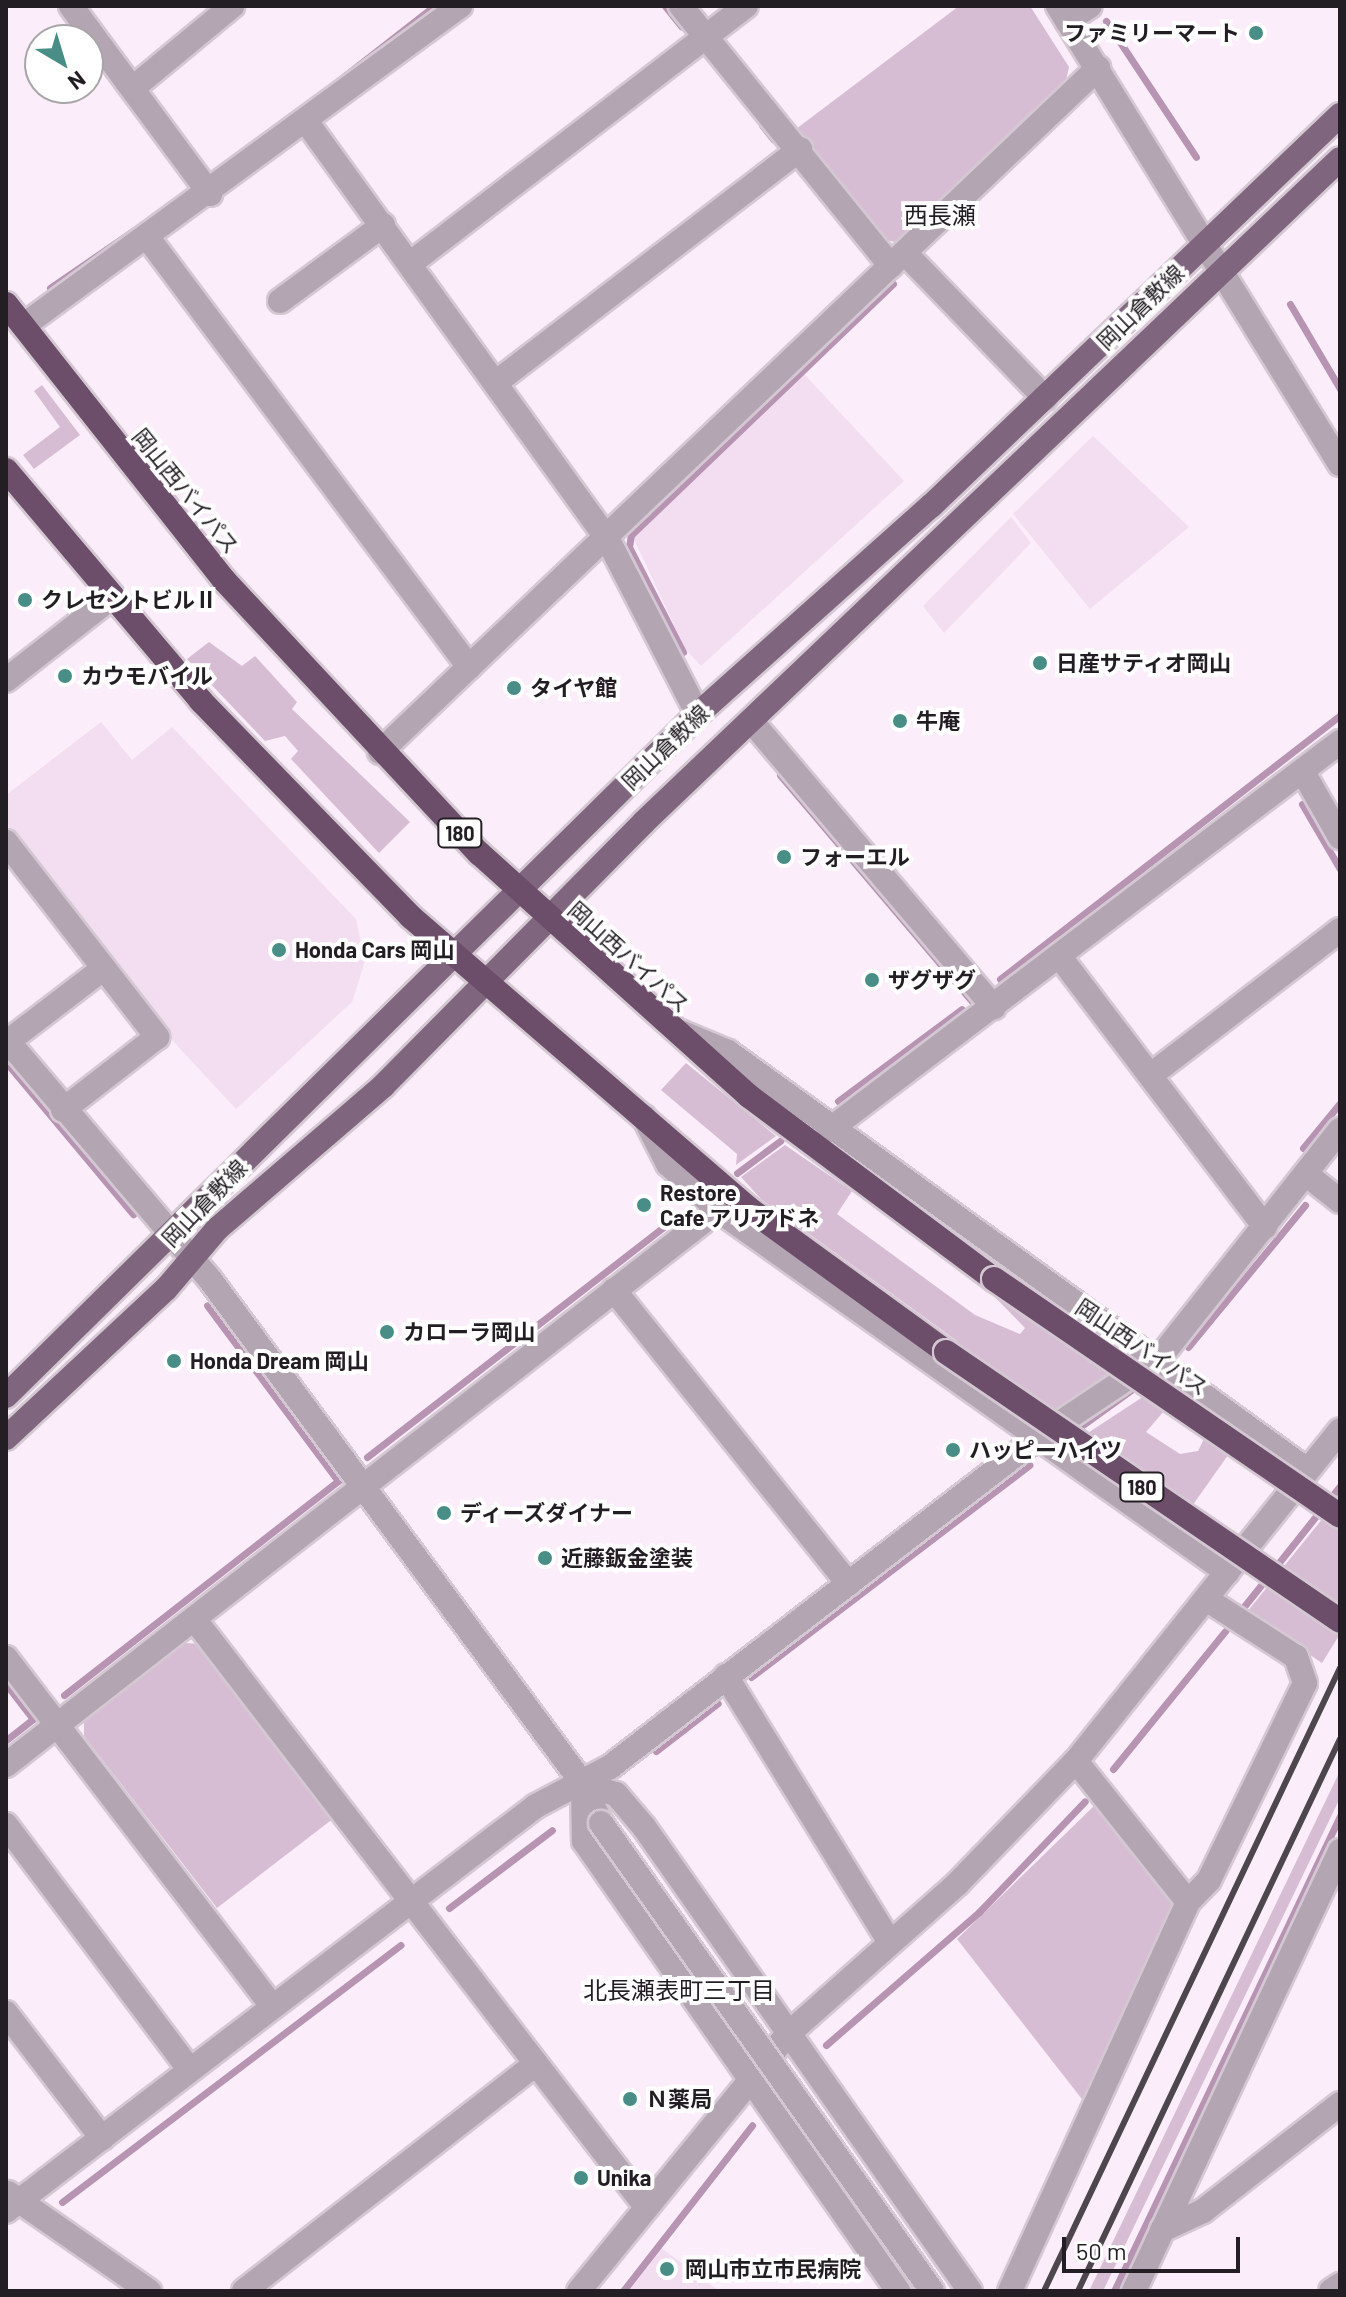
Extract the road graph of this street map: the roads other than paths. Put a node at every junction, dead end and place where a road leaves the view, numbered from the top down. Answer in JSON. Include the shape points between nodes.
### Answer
{"nodes":[{"id":1,"x":71,"y":6,"type":"edge"},
{"id":2,"x":232,"y":6,"type":"edge"},
{"id":3,"x":460,"y":6,"type":"edge"},
{"id":4,"x":681,"y":6,"type":"edge"},
{"id":5,"x":746,"y":6,"type":"edge"},
{"id":6,"x":1090,"y":6,"type":"edge"},
{"id":7,"x":1062,"y":14,"type":"edge"},
{"id":8,"x":706,"y":37,"type":"junction"},
{"id":9,"x":1098,"y":68,"type":"junction"},
{"id":10,"x":133,"y":88,"type":"junction"},
{"id":11,"x":1340,"y":115,"type":"edge"},
{"id":12,"x":308,"y":124,"type":"junction"},
{"id":13,"x":800,"y":149,"type":"junction"},
{"id":14,"x":1340,"y":159,"type":"edge"},
{"id":15,"x":205,"y":187,"type":"junction"},
{"id":16,"x":383,"y":225,"type":"junction"},
{"id":17,"x":148,"y":238,"type":"junction"},
{"id":18,"x":1208,"y":240,"type":"junction"},
{"id":19,"x":898,"y":260,"type":"junction"},
{"id":20,"x":411,"y":263,"type":"junction"},
{"id":21,"x":1226,"y":270,"type":"junction"},
{"id":22,"x":280,"y":301,"type":"dead end"},
{"id":23,"x":6,"y":304,"type":"edge"},
{"id":24,"x":23,"y":326,"type":"junction"},
{"id":25,"x":498,"y":381,"type":"junction"},
{"id":26,"x":1045,"y":398,"type":"junction"},
{"id":27,"x":1340,"y":464,"type":"edge"},
{"id":28,"x":6,"y":470,"type":"edge"},
{"id":29,"x":608,"y":540,"type":"junction"},
{"id":30,"x":111,"y":598,"type":"junction"},
{"id":31,"x":469,"y":667,"type":"junction"},
{"id":32,"x":6,"y":680,"type":"edge"},
{"id":33,"x":698,"y":714,"type":"junction"},
{"id":34,"x":752,"y":722,"type":"junction"},
{"id":35,"x":1340,"y":742,"type":"edge"},
{"id":36,"x":380,"y":752,"type":"junction"},
{"id":37,"x":1303,"y":772,"type":"junction"},
{"id":38,"x":1340,"y":837,"type":"edge"},
{"id":39,"x":6,"y":842,"type":"edge"},
{"id":40,"x":518,"y":890,"type":"junction"},
{"id":41,"x":548,"y":919,"type":"junction"},
{"id":42,"x":1340,"y":930,"type":"edge"},
{"id":43,"x":456,"y":953,"type":"junction"},
{"id":44,"x":1060,"y":957,"type":"junction"},
{"id":45,"x":104,"y":968,"type":"junction"},
{"id":46,"x":489,"y":980,"type":"junction"},
{"id":47,"x":994,"y":1007,"type":"junction"},
{"id":48,"x":666,"y":1027,"type":"junction"},
{"id":49,"x":7,"y":1041,"type":"edge"},
{"id":50,"x":1151,"y":1075,"type":"junction"},
{"id":51,"x":639,"y":1107,"type":"junction"},
{"id":52,"x":63,"y":1110,"type":"junction"},
{"id":53,"x":829,"y":1130,"type":"junction"},
{"id":54,"x":1340,"y":1130,"type":"edge"},
{"id":55,"x":1306,"y":1174,"type":"junction"},
{"id":56,"x":1340,"y":1201,"type":"edge"},
{"id":57,"x":718,"y":1210,"type":"junction"},
{"id":58,"x":1265,"y":1227,"type":"junction"},
{"id":59,"x":172,"y":1235,"type":"junction"},
{"id":60,"x":192,"y":1259,"type":"junction"},
{"id":61,"x":614,"y":1290,"type":"junction"},
{"id":62,"x":1152,"y":1362,"type":"junction"},
{"id":63,"x":6,"y":1396,"type":"edge"},
{"id":64,"x":1340,"y":1430,"type":"edge"},
{"id":65,"x":6,"y":1438,"type":"edge"},
{"id":66,"x":1036,"y":1439,"type":"junction"},
{"id":67,"x":1307,"y":1470,"type":"junction"},
{"id":68,"x":364,"y":1488,"type":"junction"},
{"id":69,"x":1340,"y":1516,"type":"edge"},
{"id":70,"x":1227,"y":1572,"type":"junction"},
{"id":71,"x":849,"y":1584,"type":"junction"},
{"id":72,"x":1206,"y":1599,"type":"junction"},
{"id":73,"x":195,"y":1620,"type":"junction"},
{"id":74,"x":1340,"y":1621,"type":"edge"},
{"id":75,"x":6,"y":1658,"type":"edge"},
{"id":76,"x":726,"y":1676,"type":"junction"},
{"id":77,"x":58,"y":1724,"type":"junction"},
{"id":78,"x":1076,"y":1761,"type":"junction"},
{"id":79,"x":6,"y":1765,"type":"edge"},
{"id":80,"x":583,"y":1784,"type":"junction"},
{"id":81,"x":6,"y":1825,"type":"edge"},
{"id":82,"x":1340,"y":1851,"type":"edge"},
{"id":83,"x":1188,"y":1902,"type":"junction"},
{"id":84,"x":410,"y":1904,"type":"junction"},
{"id":85,"x":890,"y":1943,"type":"junction"},
{"id":86,"x":273,"y":2007,"type":"junction"},
{"id":87,"x":6,"y":2013,"type":"edge"},
{"id":88,"x":787,"y":2035,"type":"junction"},
{"id":89,"x":532,"y":2067,"type":"junction"},
{"id":90,"x":190,"y":2070,"type":"junction"},
{"id":91,"x":746,"y":2079,"type":"junction"},
{"id":92,"x":1340,"y":2104,"type":"edge"},
{"id":93,"x":102,"y":2138,"type":"junction"},
{"id":94,"x":11,"y":2201,"type":"edge"},
{"id":95,"x":644,"y":2204,"type":"junction"},
{"id":96,"x":1162,"y":2230,"type":"junction"},
{"id":97,"x":1340,"y":2285,"type":"edge"},
{"id":98,"x":149,"y":2291,"type":"edge"},
{"id":99,"x":244,"y":2291,"type":"edge"},
{"id":100,"x":579,"y":2291,"type":"edge"},
{"id":101,"x":898,"y":2291,"type":"edge"},
{"id":102,"x":932,"y":2291,"type":"edge"},
{"id":103,"x":970,"y":2291,"type":"edge"},
{"id":104,"x":1010,"y":2291,"type":"edge"},
{"id":105,"x":1134,"y":2291,"type":"edge"},
{"id":106,"x":1331,"y":2291,"type":"edge"}],
"edges":[{"from":1,"to":10,"type":"street"},
{"from":2,"to":10,"type":"street"},
{"from":3,"to":12,"type":"street"},
{"from":4,"to":8,"type":"street"},
{"from":5,"to":8,"type":"street"},
{"from":6,"to":7,"type":"street"},
{"from":7,"to":9,"type":"street"},
{"from":8,"to":13,"type":"street"},
{"from":8,"to":20,"type":"street"},
{"from":9,"to":18,"type":"street"},
{"from":9,"to":19,"type":"street"},
{"from":10,"to":15,"type":"street"},
{"from":11,"to":18,"type":"main road","name":"岡山倉敷線"},
{"from":12,"to":15,"type":"street"},
{"from":12,"to":16,"type":"street"},
{"from":13,"to":19,"type":"street"},
{"from":13,"to":25,"type":"street"},
{"from":14,"to":21,"type":"main road","name":"岡山倉敷線"},
{"from":15,"to":17,"type":"street"},
{"from":16,"to":20,"type":"street"},
{"from":16,"to":22,"type":"street"},
{"from":17,"to":24,"type":"street"},
{"from":17,"to":31,"type":"street"},
{"from":18,"to":21,"type":"street"},
{"from":18,"to":26,"type":"main road","name":"岡山倉敷線"},
{"from":19,"to":26,"type":"street"},
{"from":19,"to":29,"type":"street"},
{"from":20,"to":25,"type":"street"},
{"from":21,"to":27,"type":"street"},
{"from":21,"to":34,"type":"main road","name":"岡山倉敷線"},
{"from":23,"to":24,"type":"highway","name":"岡山西バイパス","number":"180"},
{"from":24,"to":36,"type":"highway","name":"岡山西バイパス","number":"180","via":[[215,570]]},
{"from":25,"to":29,"type":"street"},
{"from":26,"to":33,"type":"main road","name":"岡山倉敷線"},
{"from":28,"to":30,"type":"highway","number":"180"},
{"from":29,"to":31,"type":"street"},
{"from":29,"to":33,"type":"street"},
{"from":30,"to":32,"type":"street"},
{"from":30,"to":43,"type":"highway","number":"180","via":[[301,808]]},
{"from":31,"to":36,"type":"street"},
{"from":33,"to":40,"type":"main road","name":"岡山倉敷線"},
{"from":34,"to":41,"type":"main road","name":"岡山倉敷線"},
{"from":34,"to":47,"type":"street"},
{"from":35,"to":37,"type":"street"},
{"from":36,"to":40,"type":"highway","name":"岡山西バイパス","number":"180"},
{"from":37,"to":38,"type":"street"},
{"from":37,"to":44,"type":"street"},
{"from":39,"to":45,"type":"street"},
{"from":40,"to":41,"type":"highway","name":"岡山西バイパス","number":"180"},
{"from":40,"to":43,"type":"main road","name":"岡山倉敷線"},
{"from":41,"to":46,"type":"main road","name":"岡山倉敷線"},
{"from":41,"to":48,"type":"highway","name":"岡山西バイパス","number":"180"},
{"from":42,"to":50,"type":"street"},
{"from":43,"to":46,"type":"highway","number":"180"},
{"from":43,"to":59,"type":"main road","name":"岡山倉敷線"},
{"from":44,"to":47,"type":"street"},
{"from":44,"to":50,"type":"street"},
{"from":45,"to":49,"type":"street"},
{"from":45,"to":52,"type":"street","via":[[157,1037]]},
{"from":46,"to":51,"type":"highway","number":"180"},
{"from":46,"to":60,"type":"main road","name":"岡山倉敷線"},
{"from":47,"to":53,"type":"street"},
{"from":48,"to":53,"type":"street","via":[[728,1052]]},
{"from":48,"to":69,"type":"highway","name":"岡山西バイパス","number":"180","bridge":true,"via":[[836,1164],[994,1279]]},
{"from":49,"to":52,"type":"street"},
{"from":50,"to":58,"type":"street"},
{"from":51,"to":57,"type":"street","via":[[668,1164]]},
{"from":51,"to":74,"type":"highway","number":"180","bridge":true,"via":[[748,1208],[946,1352]]},
{"from":52,"to":59,"type":"street"},
{"from":53,"to":62,"type":"street"},
{"from":54,"to":55,"type":"street"},
{"from":55,"to":56,"type":"street"},
{"from":55,"to":58,"type":"street"},
{"from":57,"to":61,"type":"street"},
{"from":57,"to":66,"type":"street"},
{"from":58,"to":62,"type":"street"},
{"from":59,"to":60,"type":"street"},
{"from":59,"to":63,"type":"main road","name":"岡山倉敷線"},
{"from":60,"to":65,"type":"main road","name":"岡山倉敷線"},
{"from":60,"to":68,"type":"street"},
{"from":61,"to":68,"type":"street"},
{"from":61,"to":71,"type":"street"},
{"from":62,"to":66,"type":"street"},
{"from":62,"to":67,"type":"street"},
{"from":64,"to":67,"type":"street"},
{"from":66,"to":70,"type":"street"},
{"from":66,"to":71,"type":"street"},
{"from":67,"to":70,"type":"street"},
{"from":68,"to":73,"type":"street"},
{"from":68,"to":80,"type":"street"},
{"from":70,"to":72,"type":"street"},
{"from":71,"to":76,"type":"street"},
{"from":72,"to":78,"type":"street"},
{"from":72,"to":83,"type":"street","via":[[1296,1657],[1305,1683],[1209,1880]]},
{"from":73,"to":77,"type":"street"},
{"from":73,"to":84,"type":"street"},
{"from":75,"to":77,"type":"street"},
{"from":76,"to":80,"type":"street"},
{"from":76,"to":85,"type":"street"},
{"from":77,"to":79,"type":"street"},
{"from":77,"to":86,"type":"street"},
{"from":78,"to":83,"type":"street"},
{"from":78,"to":85,"type":"street"},
{"from":80,"to":84,"type":"street","via":[[536,1806]]},
{"from":80,"to":88,"type":"street","via":[[616,1794],[644,1827]]},
{"from":80,"to":91,"type":"street","via":[[584,1841]]},
{"from":80,"to":102,"type":"street","bridge":true,"via":[[601,1823]]},
{"from":81,"to":90,"type":"street"},
{"from":82,"to":96,"type":"street"},
{"from":83,"to":104,"type":"street"},
{"from":84,"to":86,"type":"street"},
{"from":84,"to":89,"type":"street"},
{"from":85,"to":88,"type":"street"},
{"from":86,"to":90,"type":"street"},
{"from":87,"to":93,"type":"street"},
{"from":88,"to":91,"type":"street"},
{"from":88,"to":103,"type":"street"},
{"from":89,"to":95,"type":"street"},
{"from":89,"to":99,"type":"street"},
{"from":90,"to":93,"type":"street"},
{"from":91,"to":95,"type":"street"},
{"from":91,"to":101,"type":"street"},
{"from":92,"to":96,"type":"street","via":[[1203,2211]]},
{"from":93,"to":94,"type":"street"},
{"from":94,"to":98,"type":"street"},
{"from":95,"to":100,"type":"street"},
{"from":96,"to":105,"type":"street"},
{"from":97,"to":106,"type":"street"}]}
